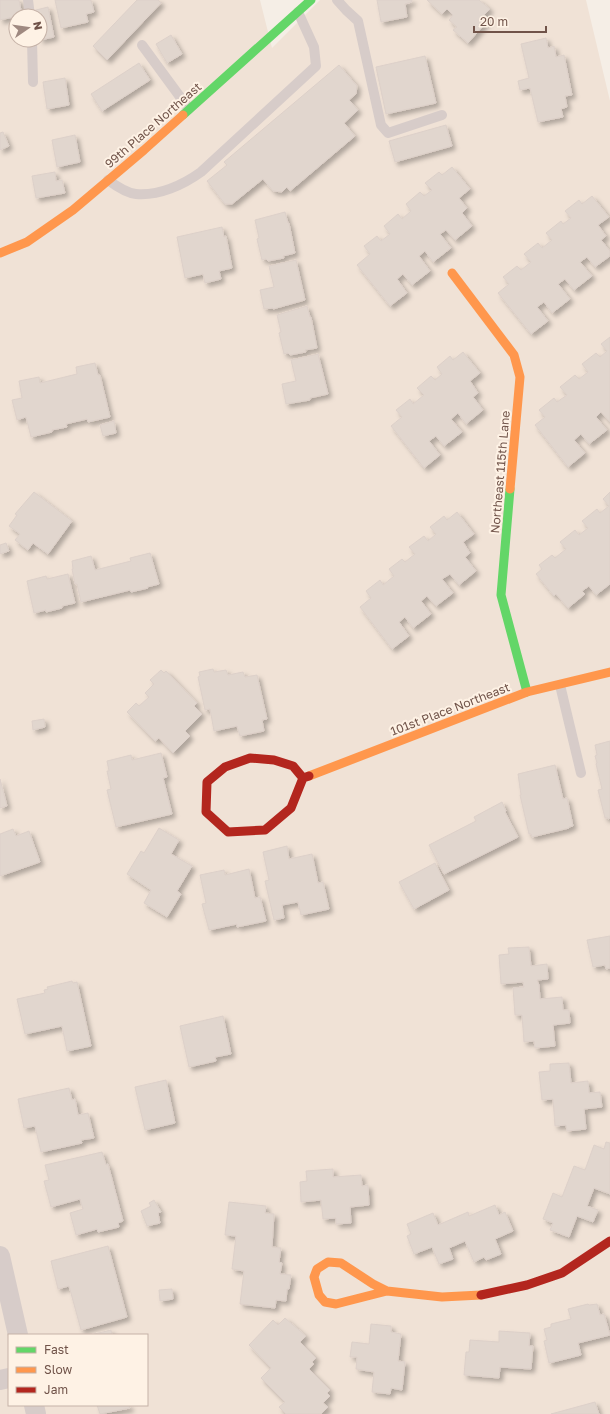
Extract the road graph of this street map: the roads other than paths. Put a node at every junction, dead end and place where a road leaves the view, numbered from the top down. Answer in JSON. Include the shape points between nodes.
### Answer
{"nodes":[{"id":1,"x":311,"y":0,"type":"edge"},
{"id":2,"x":338,"y":0,"type":"edge"},
{"id":3,"x":298,"y":12,"type":"junction"},
{"id":4,"x":142,"y":45,"type":"dead end"},
{"id":5,"x":32,"y":48,"type":"edge"},
{"id":6,"x":33,"y":82,"type":"dead end"},
{"id":7,"x":189,"y":109,"type":"junction"},
{"id":8,"x":442,"y":115,"type":"dead end"},
{"id":9,"x":108,"y":180,"type":"junction"},
{"id":10,"x":0,"y":253,"type":"edge"},
{"id":11,"x":452,"y":273,"type":"dead end"},
{"id":12,"x":610,"y":672,"type":"edge"},
{"id":13,"x":560,"y":685,"type":"junction"},
{"id":14,"x":526,"y":692,"type":"junction"},
{"id":15,"x":581,"y":773,"type":"dead end"},
{"id":16,"x":303,"y":778,"type":"junction"},
{"id":17,"x":610,"y":1241,"type":"edge"},
{"id":18,"x":0,"y":1256,"type":"edge"},
{"id":19,"x":387,"y":1291,"type":"junction"},
{"id":20,"x":18,"y":1334,"type":"edge"}],
"edges":[{"from":1,"to":3,"type":"street","name":"99th Place Northeast"},
{"from":2,"to":8,"type":"lane","via":[[358,21],[381,125],[388,133]]},
{"from":3,"to":7,"type":"street","name":"99th Place Northeast"},
{"from":3,"to":9,"type":"lane","via":[[314,47],[316,66],[201,172],[189,181],[151,193],[135,194]]},
{"from":4,"to":7,"type":"lane"},
{"from":5,"to":6,"type":"lane"},
{"from":7,"to":9,"type":"street","name":"99th Place Northeast"},
{"from":9,"to":10,"type":"street","name":"99th Place Northeast","via":[[73,210],[27,242]]},
{"from":11,"to":14,"type":"street","name":"Northeast 115th Lane","via":[[514,355],[520,376],[501,595]]},
{"from":12,"to":13,"type":"street","name":"101st Place Northeast"},
{"from":13,"to":14,"type":"street","name":"101st Place Northeast"},
{"from":13,"to":15,"type":"lane"},
{"from":14,"to":16,"type":"street","name":"101st Place Northeast"},
{"from":16,"to":16,"type":"street","via":[[292,766],[274,760],[250,758],[225,767],[207,782],[206,812],[228,832],[265,830],[291,808]]},
{"from":17,"to":19,"type":"street","via":[[562,1273],[527,1285],[480,1296],[442,1297]]},
{"from":18,"to":20,"type":"street"},
{"from":19,"to":19,"type":"street","via":[[336,1304],[325,1302],[319,1296],[314,1277],[317,1269],[328,1262],[341,1263]]}]}
